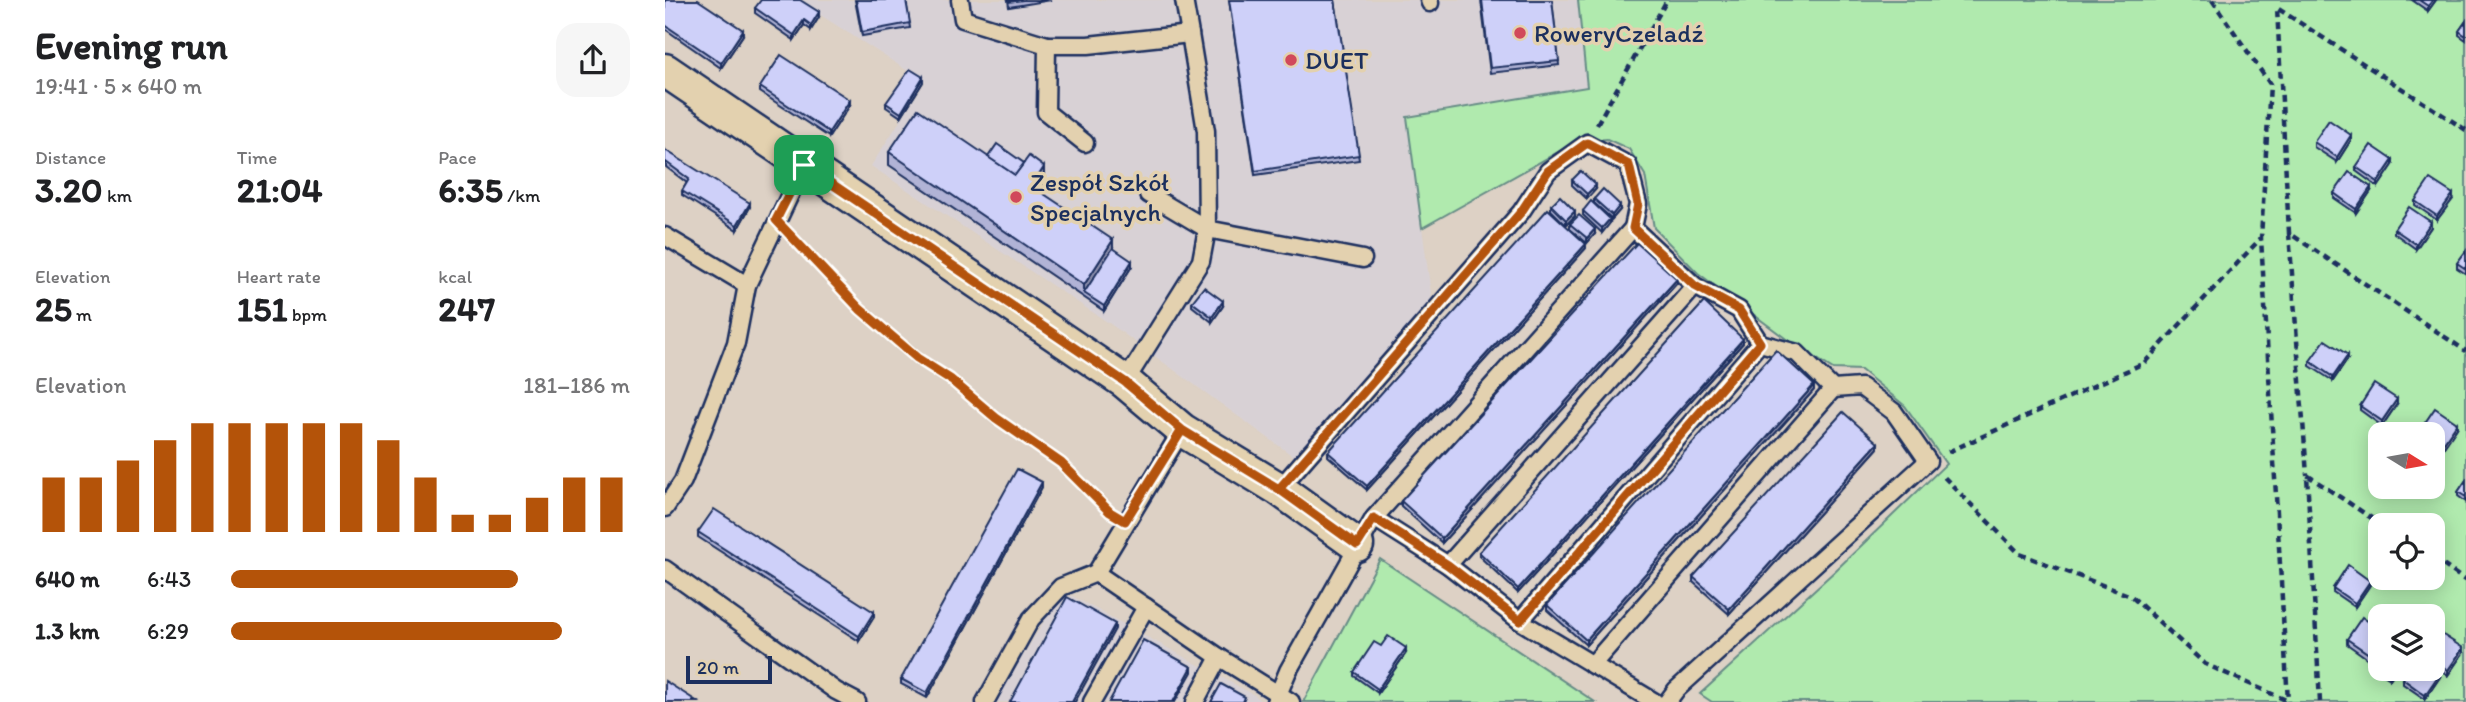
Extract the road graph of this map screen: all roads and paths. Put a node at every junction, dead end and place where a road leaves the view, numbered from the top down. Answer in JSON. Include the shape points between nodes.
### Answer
{"nodes":[{"id":1,"x":960,"y":0,"type":"edge"},
{"id":2,"x":1184,"y":0,"type":"edge"},
{"id":3,"x":1667,"y":0,"type":"edge"},
{"id":4,"x":2212,"y":0,"type":"edge"},
{"id":5,"x":1190,"y":34,"type":"junction"},
{"id":6,"x":1047,"y":45,"type":"junction"},
{"id":7,"x":665,"y":70,"type":"edge"},
{"id":8,"x":2466,"y":130,"type":"edge"},
{"id":9,"x":1085,"y":143,"type":"dead end"},
{"id":10,"x":1587,"y":143,"type":"junction"},
{"id":11,"x":804,"y":165,"type":"junction"},
{"id":12,"x":1148,"y":194,"type":"dead end"},
{"id":13,"x":776,"y":220,"type":"junction"},
{"id":14,"x":1633,"y":228,"type":"junction"},
{"id":15,"x":1207,"y":229,"type":"junction"},
{"id":16,"x":2289,"y":233,"type":"junction"},
{"id":17,"x":665,"y":236,"type":"edge"},
{"id":18,"x":2261,"y":238,"type":"junction"},
{"id":19,"x":1363,"y":259,"type":"dead end"},
{"id":20,"x":747,"y":285,"type":"junction"},
{"id":21,"x":1695,"y":286,"type":"junction"},
{"id":22,"x":1760,"y":343,"type":"junction"},
{"id":23,"x":2466,"y":351,"type":"edge"},
{"id":24,"x":1125,"y":382,"type":"junction"},
{"id":25,"x":1833,"y":389,"type":"junction"},
{"id":26,"x":1182,"y":430,"type":"junction"},
{"id":27,"x":1928,"y":461,"type":"junction"},
{"id":28,"x":2307,"y":475,"type":"junction"},
{"id":29,"x":1279,"y":489,"type":"junction"},
{"id":30,"x":665,"y":508,"type":"edge"},
{"id":31,"x":2368,"y":516,"type":"edge"},
{"id":32,"x":1374,"y":518,"type":"junction"},
{"id":33,"x":1125,"y":521,"type":"junction"},
{"id":34,"x":1357,"y":545,"type":"junction"},
{"id":35,"x":1448,"y":565,"type":"junction"},
{"id":36,"x":2445,"y":566,"type":"edge"},
{"id":37,"x":665,"y":569,"type":"edge"},
{"id":38,"x":1095,"y":573,"type":"junction"},
{"id":39,"x":2466,"y":581,"type":"edge"},
{"id":40,"x":1146,"y":607,"type":"junction"},
{"id":41,"x":1520,"y":621,"type":"junction"},
{"id":42,"x":1219,"y":657,"type":"junction"},
{"id":43,"x":1592,"y":665,"type":"junction"},
{"id":44,"x":1282,"y":699,"type":"edge"},
{"id":45,"x":857,"y":702,"type":"edge"},
{"id":46,"x":985,"y":702,"type":"edge"},
{"id":47,"x":1092,"y":702,"type":"edge"},
{"id":48,"x":1195,"y":702,"type":"edge"},
{"id":49,"x":1655,"y":702,"type":"edge"},
{"id":50,"x":1667,"y":702,"type":"edge"},
{"id":51,"x":2288,"y":702,"type":"edge"},
{"id":52,"x":2320,"y":702,"type":"edge"}],
"edges":[{"from":1,"to":6,"type":"lane","via":[[963,19]]},
{"from":2,"to":5,"type":"lane"},
{"from":3,"to":10,"type":"path"},
{"from":4,"to":18,"type":"path","via":[[2270,84]]},
{"from":5,"to":6,"type":"lane"},
{"from":5,"to":15,"type":"lane","via":[[1206,131]]},
{"from":6,"to":9,"type":"lane","via":[[1047,112]]},
{"from":7,"to":11,"type":"street"},
{"from":8,"to":16,"type":"path","via":[[2277,8]]},
{"from":10,"to":14,"type":"lane","via":[[1629,165],[1638,204]]},
{"from":10,"to":29,"type":"lane","via":[[1548,171],[1521,212]]},
{"from":11,"to":13,"type":"lane"},
{"from":11,"to":24,"type":"street"},
{"from":12,"to":15,"type":"lane"},
{"from":13,"to":20,"type":"lane"},
{"from":13,"to":33,"type":"path","via":[[860,309],[917,358],[1061,463]]},
{"from":14,"to":21,"type":"lane"},
{"from":14,"to":32,"type":"lane"},
{"from":15,"to":19,"type":"lane"},
{"from":15,"to":24,"type":"lane","via":[[1201,261]]},
{"from":16,"to":23,"type":"path"},
{"from":16,"to":28,"type":"path"},
{"from":17,"to":20,"type":"lane"},
{"from":18,"to":27,"type":"path","via":[[2144,363]]},
{"from":18,"to":51,"type":"path"},
{"from":20,"to":30,"type":"lane","via":[[736,343],[683,481]]},
{"from":21,"to":22,"type":"lane","via":[[1739,310]]},
{"from":21,"to":35,"type":"lane"},
{"from":22,"to":25,"type":"lane","via":[[1797,354]]},
{"from":22,"to":41,"type":"lane"},
{"from":24,"to":26,"type":"street"},
{"from":25,"to":27,"type":"lane","via":[[1861,387],[1893,412]]},
{"from":25,"to":43,"type":"lane"},
{"from":26,"to":29,"type":"street"},
{"from":26,"to":33,"type":"lane"},
{"from":27,"to":50,"type":"lane"},
{"from":27,"to":51,"type":"path","via":[[2019,554],[2130,596],[2205,664]]},
{"from":28,"to":31,"type":"path"},
{"from":28,"to":52,"type":"path"},
{"from":29,"to":34,"type":"street"},
{"from":32,"to":34,"type":"lane"},
{"from":32,"to":35,"type":"lane"},
{"from":33,"to":38,"type":"lane"},
{"from":34,"to":44,"type":"lane"},
{"from":35,"to":41,"type":"lane"},
{"from":36,"to":39,"type":"path"},
{"from":37,"to":45,"type":"lane"},
{"from":38,"to":40,"type":"lane"},
{"from":38,"to":46,"type":"lane","via":[[1061,587],[1031,619]]},
{"from":40,"to":42,"type":"lane"},
{"from":40,"to":47,"type":"lane"},
{"from":41,"to":43,"type":"lane"},
{"from":42,"to":44,"type":"lane"},
{"from":42,"to":48,"type":"lane"},
{"from":43,"to":49,"type":"lane"}]}
